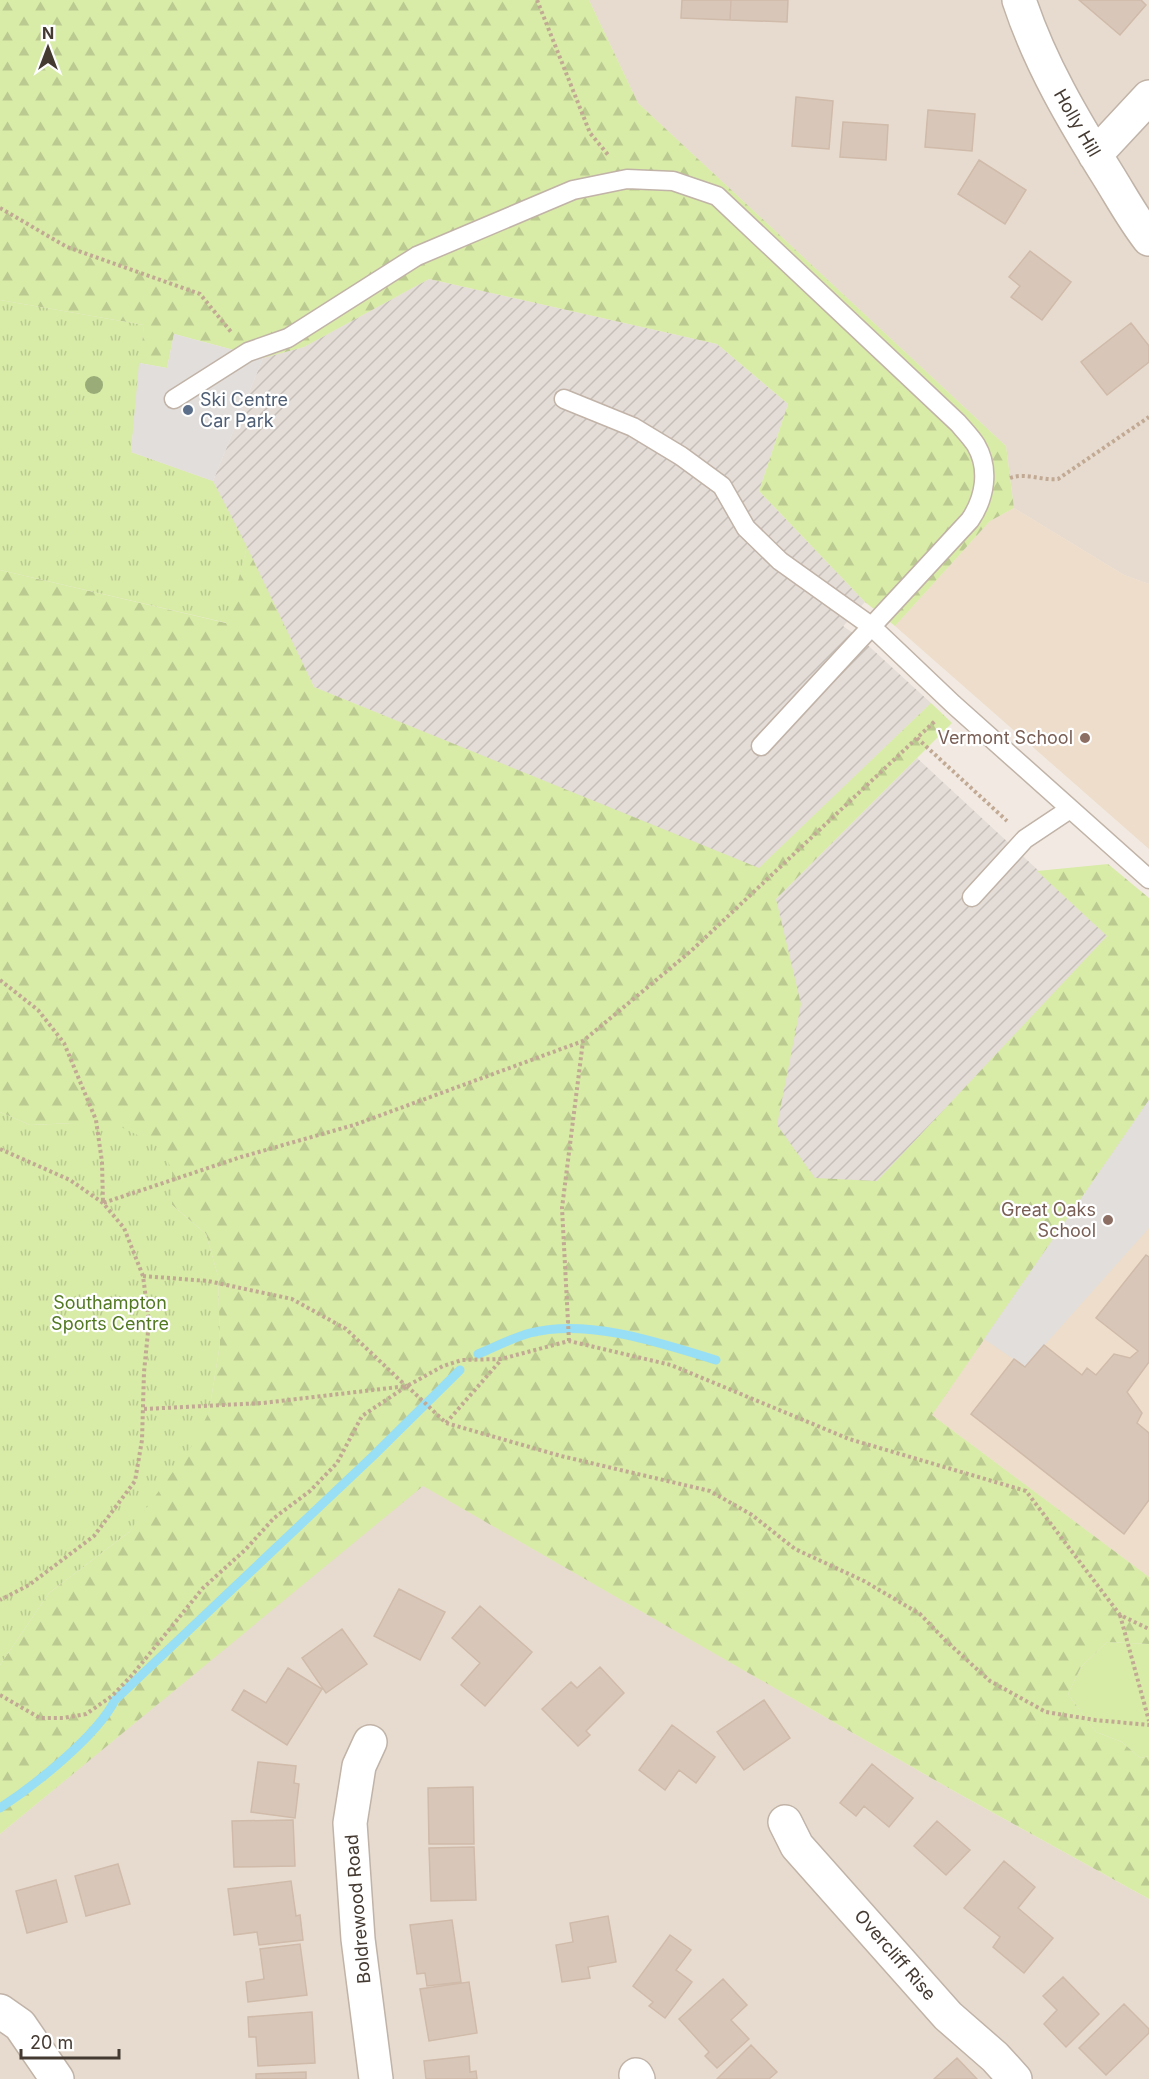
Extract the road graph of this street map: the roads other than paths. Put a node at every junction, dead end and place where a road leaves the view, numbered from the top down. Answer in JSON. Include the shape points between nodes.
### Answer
{"nodes":[{"id":1,"x":1019,"y":0,"type":"edge"},
{"id":2,"x":1149,"y":97,"type":"edge"},
{"id":3,"x":1095,"y":155,"type":"junction"},
{"id":4,"x":1149,"y":239,"type":"edge"},
{"id":5,"x":174,"y":399,"type":"dead end"},
{"id":6,"x":564,"y":399,"type":"dead end"},
{"id":7,"x":871,"y":626,"type":"junction"},
{"id":8,"x":761,"y":746,"type":"dead end"},
{"id":9,"x":1070,"y":809,"type":"junction"},
{"id":10,"x":1149,"y":879,"type":"edge"},
{"id":11,"x":972,"y":897,"type":"dead end"},
{"id":12,"x":370,"y":1742,"type":"dead end"},
{"id":13,"x":785,"y":1822,"type":"dead end"},
{"id":14,"x":1,"y":2011,"type":"edge"},
{"id":15,"x":57,"y":2079,"type":"edge"},
{"id":16,"x":376,"y":2079,"type":"edge"},
{"id":17,"x":1015,"y":2079,"type":"edge"}],
"edges":[{"from":1,"to":3,"type":"street","name":"Holly Hill","via":[[1050,77]]},
{"from":2,"to":3,"type":"street"},
{"from":3,"to":4,"type":"street","name":"Holly Hill"},
{"from":5,"to":7,"type":"lane","via":[[248,352],[288,338],[417,256],[573,190],[627,179],[673,181],[717,196],[958,423],[976,445],[984,466],[980,506]]},
{"from":6,"to":7,"type":"lane","via":[[633,427],[722,486],[746,528],[780,561]]},
{"from":7,"to":8,"type":"lane"},
{"from":7,"to":9,"type":"lane"},
{"from":9,"to":10,"type":"lane"},
{"from":9,"to":11,"type":"lane","via":[[1025,839]]},
{"from":12,"to":16,"type":"street","name":"Boldrewood Road","via":[[359,1766],[350,1823],[358,1939]]},
{"from":13,"to":17,"type":"street","name":"Overcliff Rise","via":[[797,1846],[940,2007]]},
{"from":14,"to":15,"type":"street","via":[[20,2025]]}]}
